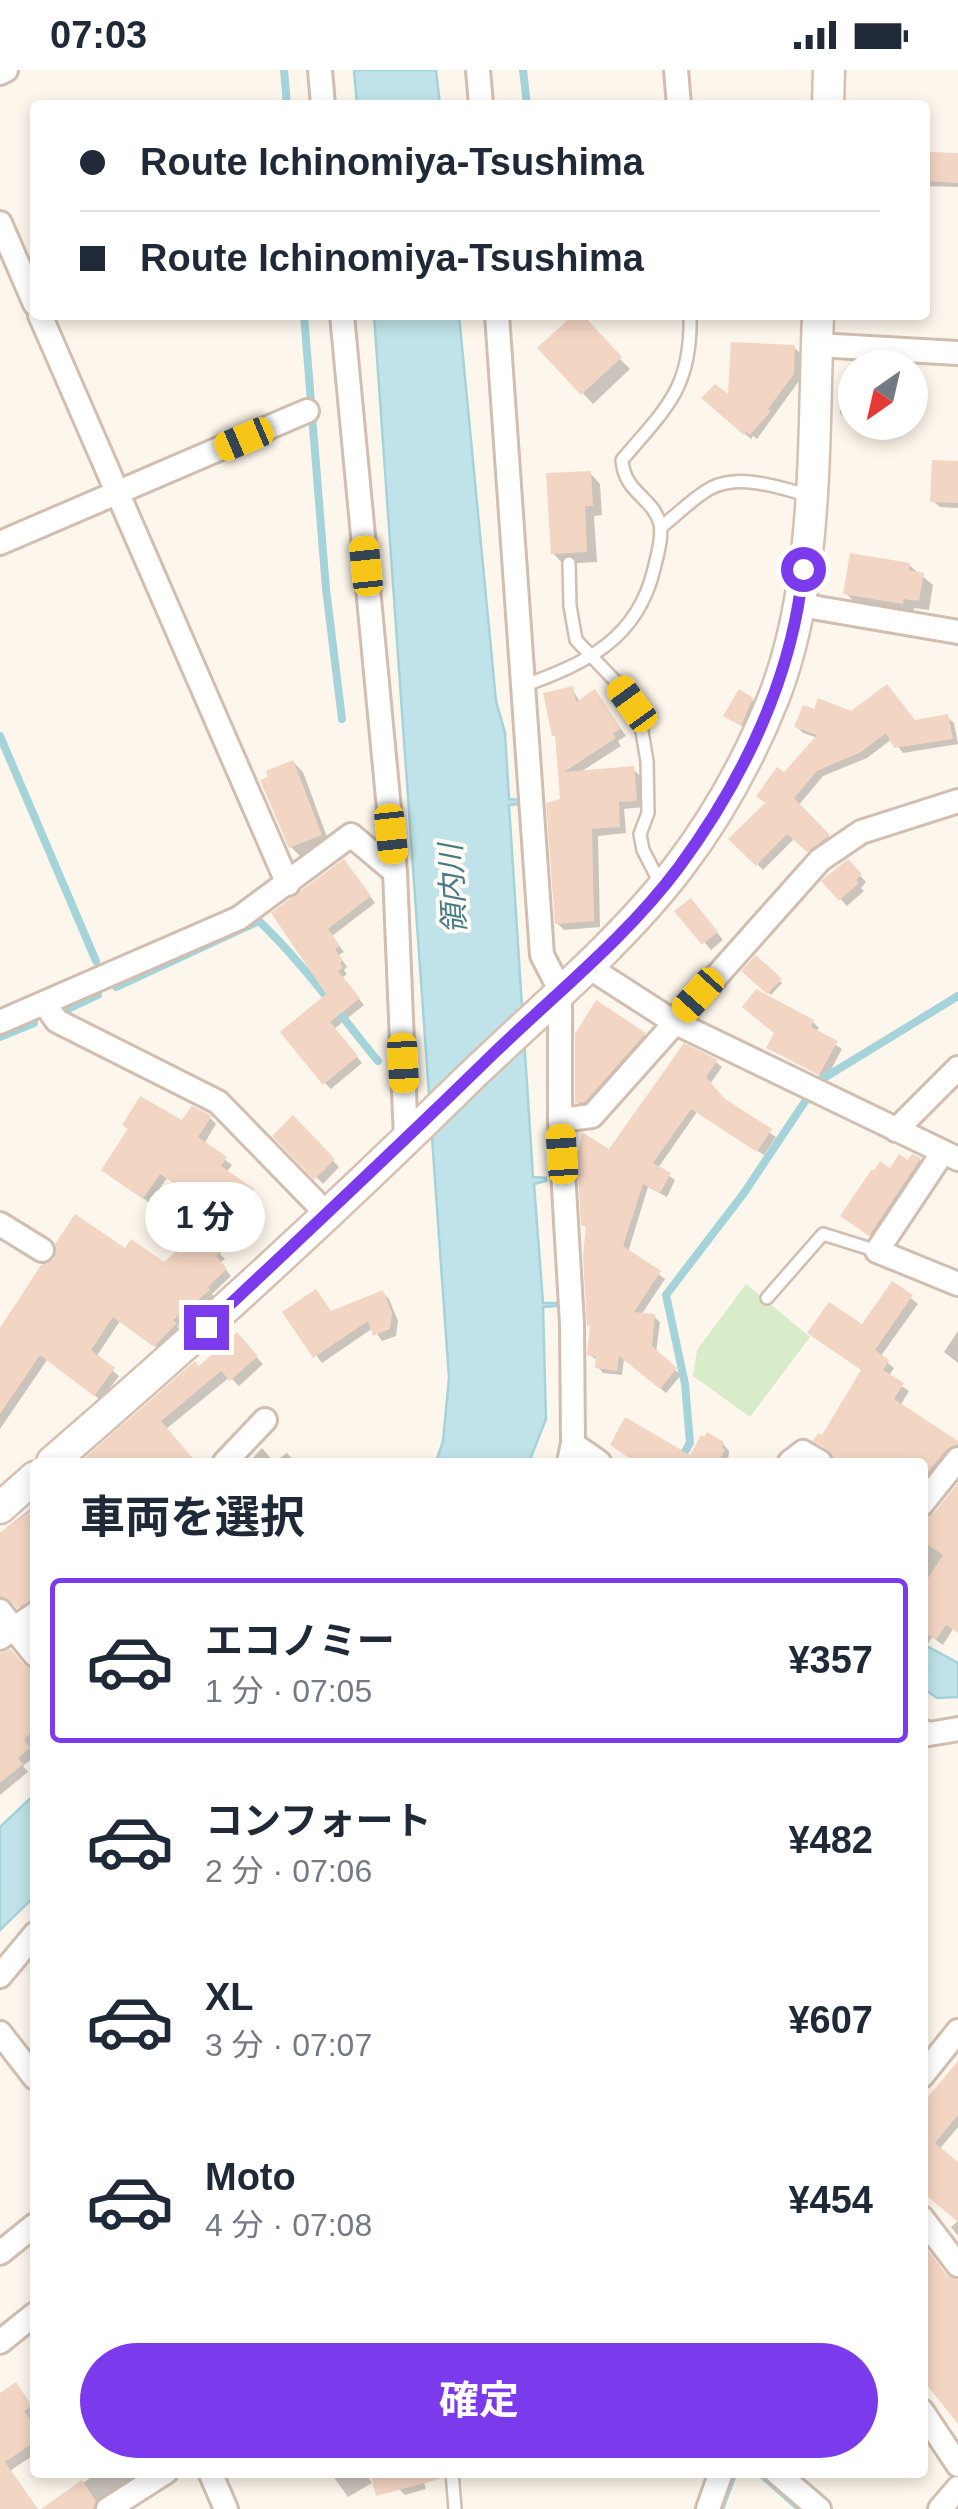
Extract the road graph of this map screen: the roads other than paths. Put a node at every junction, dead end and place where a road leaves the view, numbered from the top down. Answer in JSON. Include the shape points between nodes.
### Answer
{"nodes":[{"id":1,"x":320,"y":70,"type":"edge"},
{"id":2,"x":478,"y":70,"type":"edge"},
{"id":3,"x":676,"y":70,"type":"edge"},
{"id":4,"x":829,"y":70,"type":"edge"},
{"id":5,"x":323,"y":100,"type":"edge"},
{"id":6,"x":481,"y":100,"type":"edge"},
{"id":7,"x":679,"y":100,"type":"edge"},
{"id":8,"x":828,"y":100,"type":"edge"},
{"id":9,"x":0,"y":223,"type":"edge"},
{"id":10,"x":30,"y":292,"type":"edge"},
{"id":11,"x":42,"y":320,"type":"edge"},
{"id":12,"x":342,"y":320,"type":"edge"},
{"id":13,"x":497,"y":320,"type":"edge"},
{"id":14,"x":690,"y":320,"type":"edge"},
{"id":15,"x":817,"y":330,"type":"edge"},
{"id":16,"x":958,"y":353,"type":"edge"},
{"id":17,"x":308,"y":412,"type":"dead end"},
{"id":18,"x":117,"y":494,"type":"junction"},
{"id":19,"x":811,"y":496,"type":"junction"},
{"id":20,"x":661,"y":526,"type":"junction"},
{"id":21,"x":0,"y":543,"type":"edge"},
{"id":22,"x":570,"y":562,"type":"dead end"},
{"id":23,"x":800,"y":606,"type":"junction"},
{"id":24,"x":958,"y":632,"type":"edge"},
{"id":25,"x":592,"y":658,"type":"junction"},
{"id":26,"x":523,"y":686,"type":"junction"},
{"id":27,"x":958,"y":801,"type":"edge"},
{"id":28,"x":395,"y":872,"type":"junction"},
{"id":29,"x":288,"y":884,"type":"junction"},
{"id":30,"x":662,"y":886,"type":"junction"},
{"id":31,"x":588,"y":966,"type":"junction"},
{"id":32,"x":550,"y":999,"type":"junction"},
{"id":33,"x":44,"y":1003,"type":"junction"},
{"id":34,"x":0,"y":1022,"type":"edge"},
{"id":35,"x":674,"y":1022,"type":"junction"},
{"id":36,"x":958,"y":1068,"type":"edge"},
{"id":37,"x":560,"y":1120,"type":"junction"},
{"id":38,"x":896,"y":1130,"type":"junction"},
{"id":39,"x":414,"y":1133,"type":"junction"},
{"id":40,"x":950,"y":1156,"type":"edge"},
{"id":41,"x":328,"y":1214,"type":"junction"},
{"id":42,"x":0,"y":1224,"type":"edge"},
{"id":43,"x":42,"y":1250,"type":"dead end"},
{"id":44,"x":877,"y":1252,"type":"junction"},
{"id":45,"x":958,"y":1284,"type":"edge"},
{"id":46,"x":768,"y":1298,"type":"dead end"},
{"id":47,"x":265,"y":1420,"type":"dead end"},
{"id":48,"x":571,"y":1453,"type":"edge"},
{"id":49,"x":57,"y":1458,"type":"edge"},
{"id":50,"x":229,"y":1458,"type":"edge"},
{"id":51,"x":958,"y":1459,"type":"edge"},
{"id":52,"x":30,"y":1481,"type":"edge"},
{"id":53,"x":928,"y":1496,"type":"edge"},
{"id":54,"x":0,"y":1508,"type":"edge"},
{"id":55,"x":30,"y":1616,"type":"edge"},
{"id":56,"x":4,"y":1626,"type":"edge"},
{"id":57,"x":30,"y":1650,"type":"edge"},
{"id":58,"x":958,"y":1729,"type":"edge"},
{"id":59,"x":928,"y":1734,"type":"edge"},
{"id":60,"x":30,"y":1940,"type":"edge"},
{"id":61,"x":0,"y":1976,"type":"edge"},
{"id":62,"x":0,"y":2033,"type":"edge"},
{"id":63,"x":957,"y":2035,"type":"edge"},
{"id":64,"x":928,"y":2069,"type":"edge"},
{"id":65,"x":30,"y":2072,"type":"edge"},
{"id":66,"x":928,"y":2226,"type":"edge"},
{"id":67,"x":30,"y":2229,"type":"edge"},
{"id":68,"x":0,"y":2253,"type":"edge"},
{"id":69,"x":958,"y":2265,"type":"edge"},
{"id":70,"x":30,"y":2318,"type":"edge"},
{"id":71,"x":0,"y":2342,"type":"edge"},
{"id":72,"x":928,"y":2420,"type":"edge"},
{"id":73,"x":958,"y":2465,"type":"edge"},
{"id":74,"x":157,"y":2478,"type":"edge"},
{"id":75,"x":213,"y":2478,"type":"edge"},
{"id":76,"x":452,"y":2478,"type":"edge"},
{"id":77,"x":719,"y":2478,"type":"edge"},
{"id":78,"x":783,"y":2478,"type":"edge"},
{"id":79,"x":958,"y":2488,"type":"edge"},
{"id":80,"x":108,"y":2509,"type":"edge"},
{"id":81,"x":226,"y":2509,"type":"edge"},
{"id":82,"x":455,"y":2509,"type":"edge"},
{"id":83,"x":708,"y":2509,"type":"edge"},
{"id":84,"x":819,"y":2509,"type":"edge"},
{"id":85,"x":940,"y":2509,"type":"edge"}],
"edges":[{"from":1,"to":5,"type":"street"},
{"from":2,"to":6,"type":"street"},
{"from":3,"to":7,"type":"street"},
{"from":4,"to":8,"type":"main road"},
{"from":9,"to":10,"type":"street"},
{"from":11,"to":18,"type":"street"},
{"from":12,"to":28,"type":"street"},
{"from":13,"to":26,"type":"street"},
{"from":14,"to":20,"type":"lane","via":[[685,375],[622,460],[632,489]]},
{"from":15,"to":16,"type":"street"},
{"from":15,"to":19,"type":"main road"},
{"from":17,"to":18,"type":"street"},
{"from":18,"to":21,"type":"street"},
{"from":18,"to":29,"type":"street"},
{"from":19,"to":20,"type":"lane","via":[[730,482],[709,489]]},
{"from":19,"to":23,"type":"main road"},
{"from":20,"to":25,"type":"lane","via":[[648,595]]},
{"from":22,"to":25,"type":"lane","via":[[576,640]]},
{"from":23,"to":24,"type":"street"},
{"from":23,"to":30,"type":"main road","via":[[775,695],[735,781]]},
{"from":25,"to":26,"type":"lane"},
{"from":25,"to":30,"type":"lane","via":[[625,694],[641,726],[648,813],[640,834]]},
{"from":26,"to":32,"type":"street"},
{"from":27,"to":35,"type":"street","via":[[862,832],[820,860]]},
{"from":28,"to":29,"type":"street","via":[[351,835]]},
{"from":28,"to":39,"type":"street"},
{"from":29,"to":33,"type":"street","via":[[239,918]]},
{"from":30,"to":31,"type":"main road"},
{"from":31,"to":32,"type":"main road"},
{"from":31,"to":35,"type":"street"},
{"from":32,"to":37,"type":"street"},
{"from":32,"to":39,"type":"main road"},
{"from":33,"to":34,"type":"street"},
{"from":33,"to":41,"type":"street","via":[[57,1021],[218,1102]]},
{"from":35,"to":37,"type":"street","via":[[592,1116]]},
{"from":35,"to":38,"type":"street"},
{"from":36,"to":38,"type":"street"},
{"from":37,"to":48,"type":"street","via":[[572,1324]]},
{"from":38,"to":40,"type":"street"},
{"from":39,"to":41,"type":"main road"},
{"from":40,"to":44,"type":"street"},
{"from":41,"to":49,"type":"main road"},
{"from":42,"to":43,"type":"street"},
{"from":44,"to":45,"type":"street"},
{"from":44,"to":46,"type":"lane","via":[[822,1234]]},
{"from":47,"to":50,"type":"street"},
{"from":51,"to":53,"type":"street"},
{"from":52,"to":54,"type":"main road"},
{"from":55,"to":56,"type":"street"},
{"from":56,"to":57,"type":"street"},
{"from":58,"to":59,"type":"street"},
{"from":60,"to":61,"type":"street"},
{"from":62,"to":65,"type":"street"},
{"from":63,"to":64,"type":"street"},
{"from":66,"to":69,"type":"street"},
{"from":67,"to":68,"type":"street"},
{"from":70,"to":71,"type":"street"},
{"from":72,"to":73,"type":"street"},
{"from":74,"to":80,"type":"street"},
{"from":75,"to":81,"type":"street"},
{"from":76,"to":82,"type":"lane"},
{"from":77,"to":83,"type":"street"},
{"from":78,"to":84,"type":"street"},
{"from":79,"to":85,"type":"street"}]}
